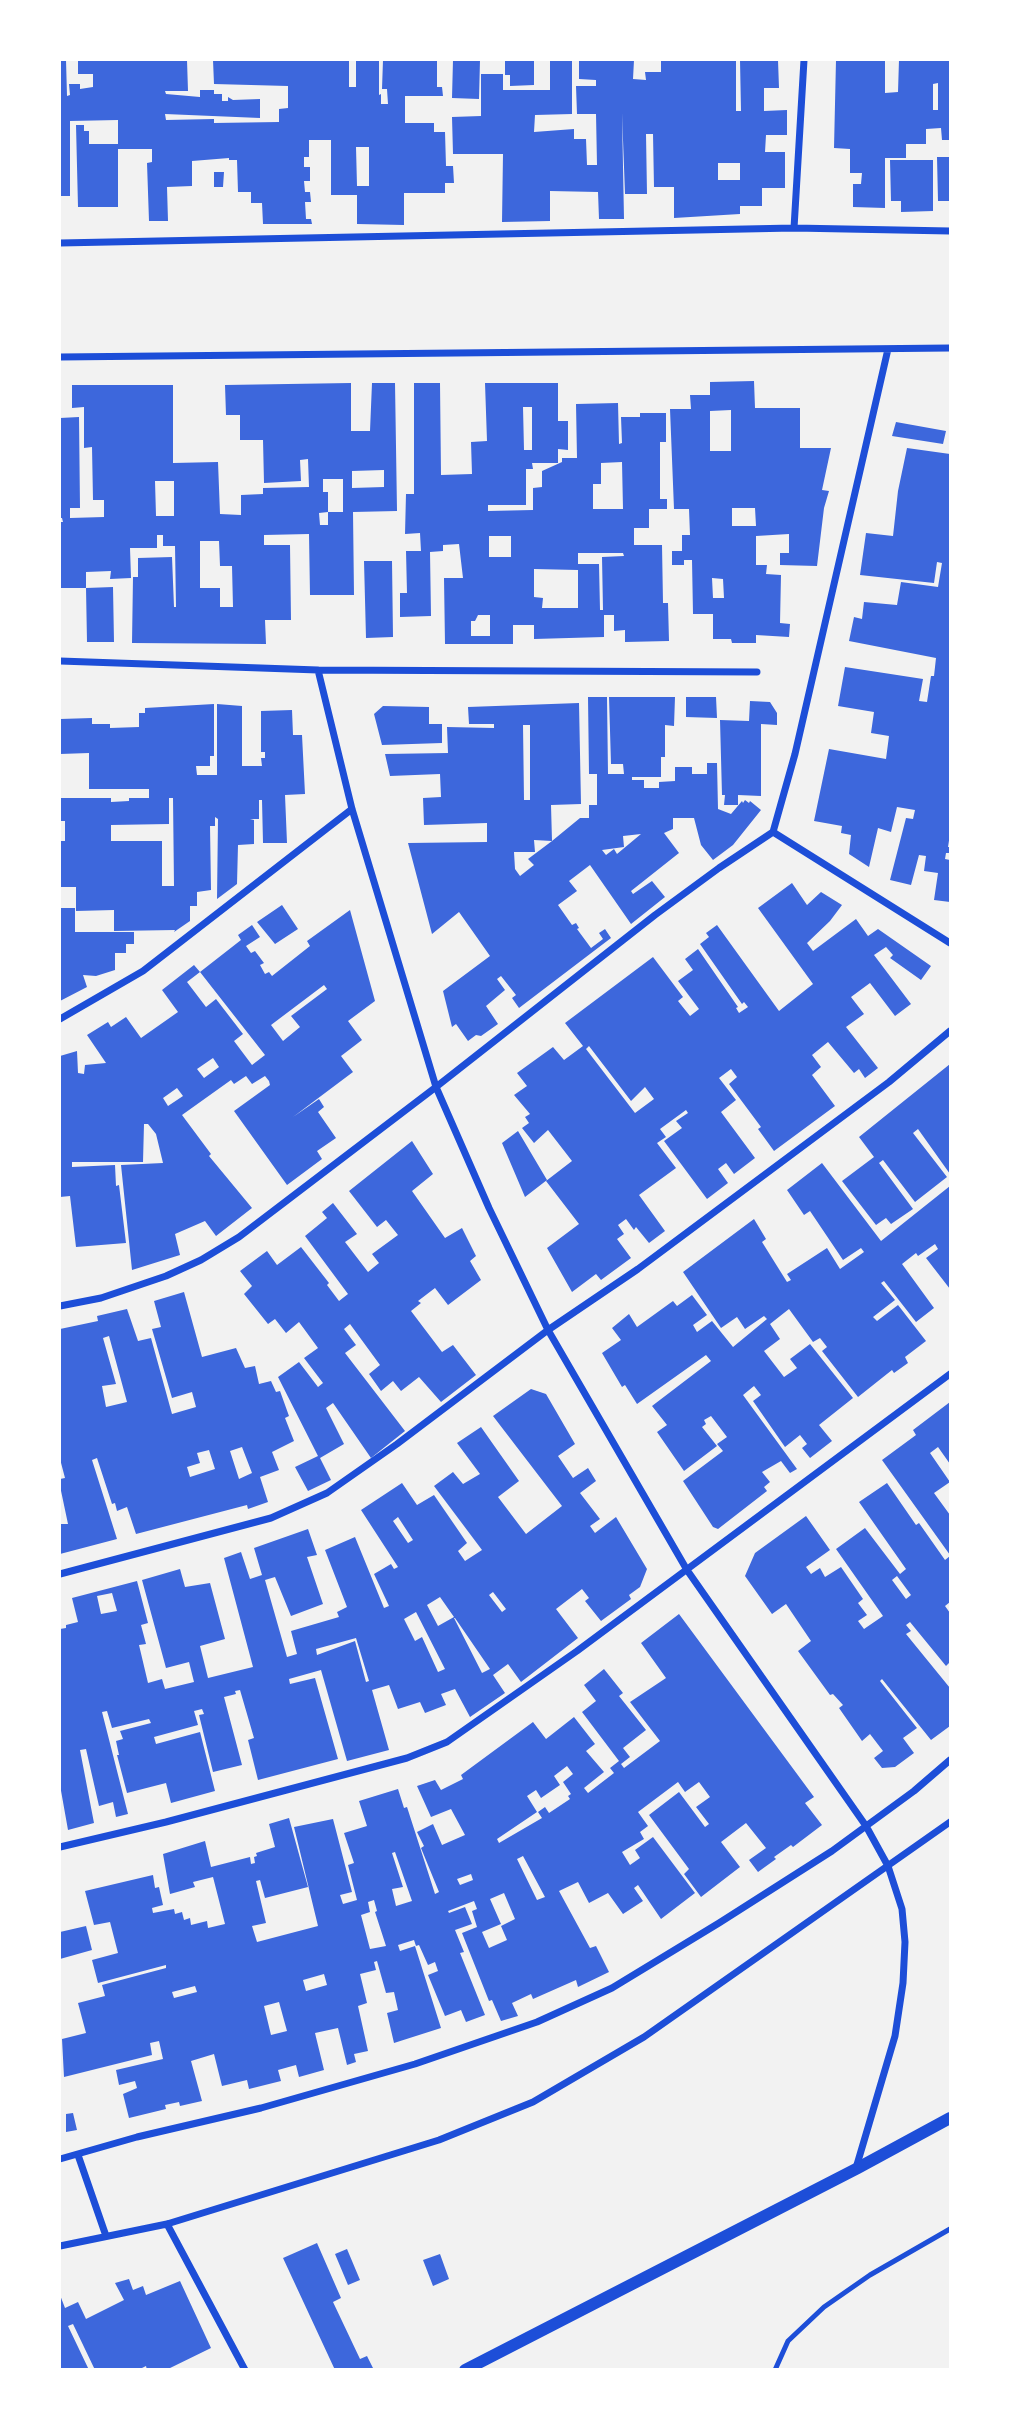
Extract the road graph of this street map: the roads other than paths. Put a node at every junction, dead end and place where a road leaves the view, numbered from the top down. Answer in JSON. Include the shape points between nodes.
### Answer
{"nodes":[{"id":1,"x":804,"y":60,"type":"edge"},
{"id":2,"x":794,"y":228,"type":"junction"},
{"id":3,"x":950,"y":231,"type":"edge"},
{"id":4,"x":60,"y":243,"type":"edge"},
{"id":5,"x":950,"y":348,"type":"edge"},
{"id":6,"x":888,"y":349,"type":"junction"},
{"id":7,"x":60,"y":357,"type":"edge"},
{"id":8,"x":60,"y":661,"type":"edge"},
{"id":9,"x":318,"y":670,"type":"junction"},
{"id":10,"x":757,"y":672,"type":"dead end"},
{"id":11,"x":352,"y":809,"type":"junction"},
{"id":12,"x":773,"y":832,"type":"junction"},
{"id":13,"x":950,"y":943,"type":"edge"},
{"id":14,"x":60,"y":1019,"type":"edge"},
{"id":15,"x":950,"y":1031,"type":"edge"},
{"id":16,"x":436,"y":1087,"type":"junction"},
{"id":17,"x":60,"y":1306,"type":"edge"},
{"id":18,"x":548,"y":1330,"type":"junction"},
{"id":19,"x":950,"y":1374,"type":"edge"},
{"id":20,"x":687,"y":1570,"type":"junction"},
{"id":21,"x":60,"y":1574,"type":"edge"},
{"id":22,"x":950,"y":1760,"type":"edge"},
{"id":23,"x":950,"y":1822,"type":"edge"},
{"id":24,"x":866,"y":1826,"type":"junction"},
{"id":25,"x":60,"y":1847,"type":"edge"},
{"id":26,"x":888,"y":1866,"type":"junction"},
{"id":27,"x":950,"y":2118,"type":"edge"},
{"id":28,"x":78,"y":2155,"type":"junction"},
{"id":29,"x":60,"y":2160,"type":"edge"},
{"id":30,"x":856,"y":2169,"type":"junction"},
{"id":31,"x":167,"y":2224,"type":"junction"},
{"id":32,"x":950,"y":2229,"type":"edge"},
{"id":33,"x":106,"y":2236,"type":"junction"},
{"id":34,"x":60,"y":2246,"type":"edge"},
{"id":35,"x":245,"y":2370,"type":"edge"},
{"id":36,"x":465,"y":2370,"type":"edge"},
{"id":37,"x":775,"y":2370,"type":"edge"}],
"edges":[{"from":1,"to":2,"type":"street"},
{"from":2,"to":3,"type":"street"},
{"from":2,"to":4,"type":"street"},
{"from":5,"to":6,"type":"street"},
{"from":6,"to":7,"type":"street"},
{"from":6,"to":12,"type":"street"},
{"from":8,"to":9,"type":"street"},
{"from":9,"to":10,"type":"street"},
{"from":9,"to":11,"type":"street"},
{"from":11,"to":14,"type":"street","via":[[143,971]]},
{"from":11,"to":16,"type":"street"},
{"from":12,"to":13,"type":"street"},
{"from":12,"to":16,"type":"street","via":[[656,915]]},
{"from":15,"to":18,"type":"street","via":[[649,1261]]},
{"from":16,"to":17,"type":"street","via":[[239,1237],[201,1260],[101,1298]]},
{"from":16,"to":18,"type":"street"},
{"from":18,"to":20,"type":"street"},
{"from":18,"to":21,"type":"street","via":[[327,1493],[271,1518]]},
{"from":19,"to":20,"type":"street"},
{"from":20,"to":24,"type":"street"},
{"from":20,"to":25,"type":"street","via":[[447,1742],[407,1758]]},
{"from":22,"to":24,"type":"street"},
{"from":23,"to":26,"type":"street"},
{"from":24,"to":26,"type":"street"},
{"from":24,"to":28,"type":"street","via":[[612,1988],[537,2022],[415,2064]]},
{"from":26,"to":30,"type":"street","via":[[902,1909],[903,1983],[895,2036]]},
{"from":26,"to":31,"type":"street","via":[[644,2037],[533,2102],[439,2140]]},
{"from":27,"to":30,"type":"street"},
{"from":28,"to":29,"type":"street"},
{"from":28,"to":33,"type":"street"},
{"from":30,"to":36,"type":"street"},
{"from":31,"to":33,"type":"street"},
{"from":31,"to":35,"type":"street"},
{"from":32,"to":37,"type":"lane","via":[[824,2307],[788,2341]]},
{"from":33,"to":34,"type":"street"}]}
